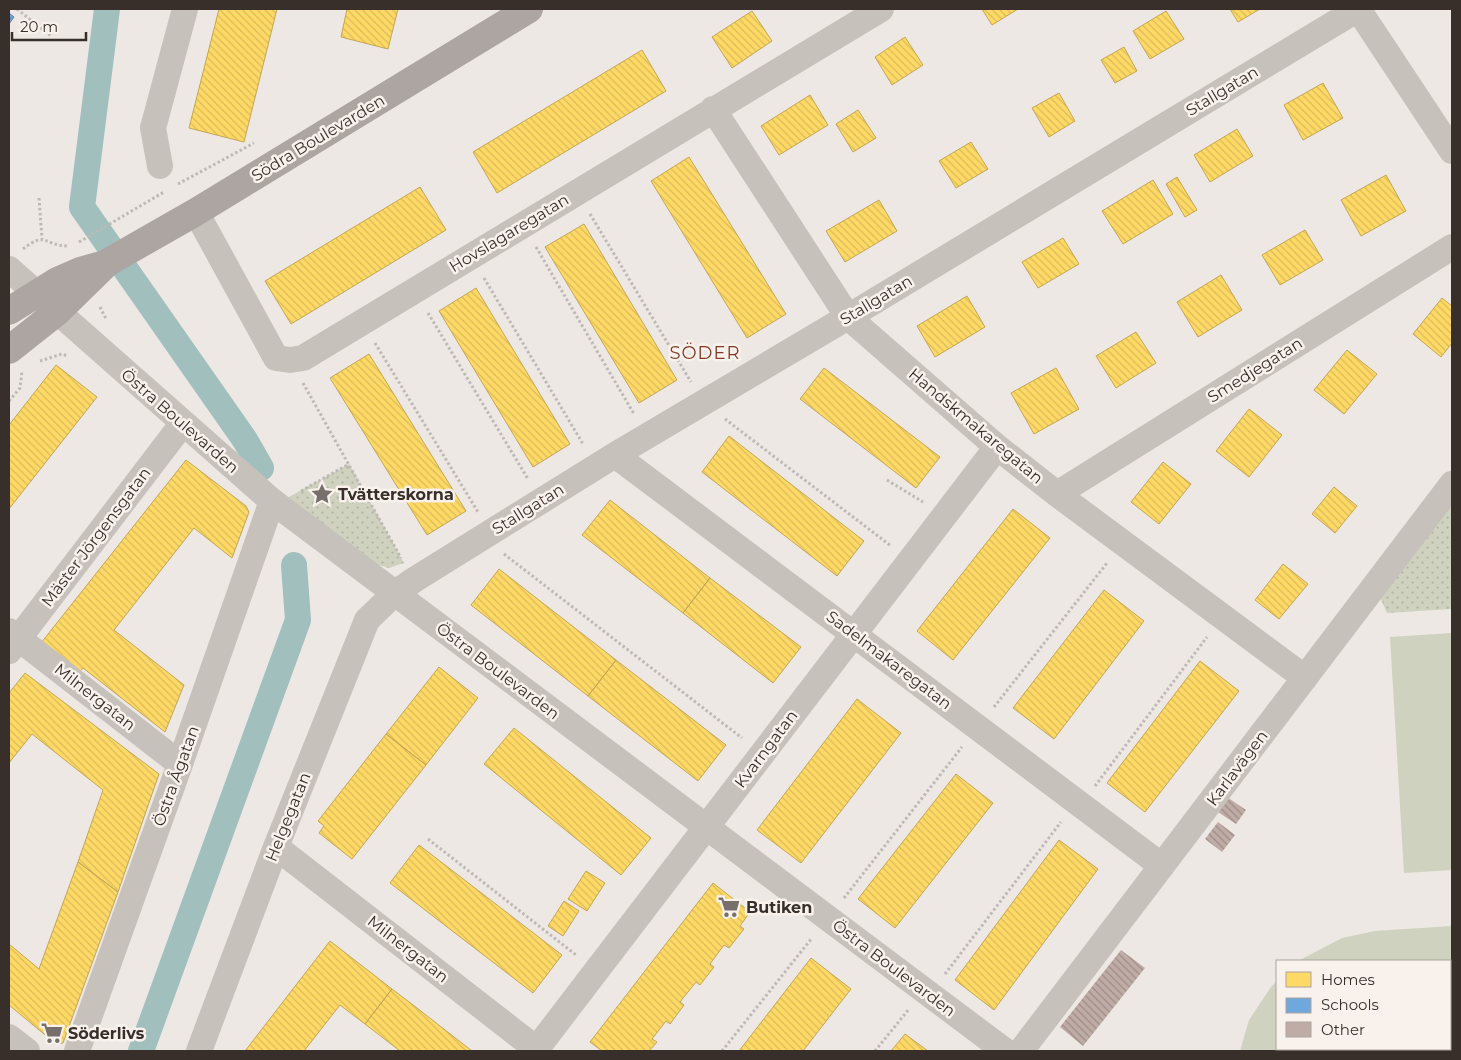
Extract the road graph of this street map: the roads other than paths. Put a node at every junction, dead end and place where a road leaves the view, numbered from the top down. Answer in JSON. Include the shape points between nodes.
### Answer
{"nodes":[{"id":1,"x":185,"y":9,"type":"edge"},
{"id":2,"x":529,"y":9,"type":"edge"},
{"id":3,"x":880,"y":9,"type":"edge"},
{"id":4,"x":1358,"y":9,"type":"edge"},
{"id":5,"x":714,"y":110,"type":"junction"},
{"id":6,"x":1452,"y":150,"type":"edge"},
{"id":7,"x":164,"y":178,"type":"road end"},
{"id":8,"x":196,"y":212,"type":"junction"},
{"id":9,"x":1452,"y":247,"type":"edge"},
{"id":10,"x":105,"y":264,"type":"junction"},
{"id":11,"x":9,"y":270,"type":"edge"},
{"id":12,"x":36,"y":294,"type":"junction"},
{"id":13,"x":9,"y":311,"type":"edge"},
{"id":14,"x":57,"y":312,"type":"junction"},
{"id":15,"x":848,"y":317,"type":"junction"},
{"id":16,"x":16,"y":357,"type":"edge"},
{"id":17,"x":183,"y":423,"type":"junction"},
{"id":18,"x":997,"y":447,"type":"junction"},
{"id":19,"x":606,"y":461,"type":"junction"},
{"id":20,"x":1452,"y":484,"type":"edge"},
{"id":21,"x":1057,"y":494,"type":"junction"},
{"id":22,"x":272,"y":501,"type":"junction"},
{"id":23,"x":404,"y":587,"type":"junction"},
{"id":24,"x":854,"y":634,"type":"junction"},
{"id":25,"x":12,"y":640,"type":"edge"},
{"id":26,"x":1305,"y":678,"type":"junction"},
{"id":27,"x":180,"y":764,"type":"junction"},
{"id":28,"x":706,"y":827,"type":"junction"},
{"id":29,"x":276,"y":847,"type":"junction"},
{"id":30,"x":1162,"y":866,"type":"junction"},
{"id":31,"x":9,"y":1037,"type":"edge"},
{"id":32,"x":27,"y":1051,"type":"edge"},
{"id":33,"x":77,"y":1051,"type":"edge"},
{"id":34,"x":198,"y":1051,"type":"edge"},
{"id":35,"x":537,"y":1051,"type":"edge"},
{"id":36,"x":1005,"y":1051,"type":"edge"},
{"id":37,"x":1021,"y":1051,"type":"edge"}],
"edges":[{"from":1,"to":7,"type":"street","via":[[153,128]]},
{"from":2,"to":8,"type":"main road","name":"Södra Boulevarden"},
{"from":3,"to":5,"type":"street","name":"Hovslagaregatan"},
{"from":4,"to":6,"type":"street"},
{"from":4,"to":15,"type":"street","name":"Stallgatan"},
{"from":5,"to":8,"type":"street","name":"Hovslagaregatan","via":[[303,358],[276,358]]},
{"from":5,"to":15,"type":"street","name":"Handskmakaregatan"},
{"from":8,"to":10,"type":"main road","name":"Södra Boulevarden"},
{"from":9,"to":21,"type":"street","name":"Smedjegatan"},
{"from":10,"to":12,"type":"main road","name":"Södra Boulevarden","via":[[80,271]]},
{"from":10,"to":14,"type":"main road","name":"Södra Boulevarden"},
{"from":11,"to":12,"type":"street","name":"Östra Boulevarden"},
{"from":12,"to":13,"type":"main road","name":"Södra Boulevarden"},
{"from":12,"to":14,"type":"street","name":"Östra Boulevarden"},
{"from":14,"to":16,"type":"main road","name":"Södra Boulevarden"},
{"from":14,"to":17,"type":"street","name":"Östra Boulevarden"},
{"from":15,"to":18,"type":"street","name":"Handskmakaregatan"},
{"from":15,"to":19,"type":"street","name":"Stallgatan"},
{"from":17,"to":22,"type":"street","name":"Östra Boulevarden"},
{"from":17,"to":25,"type":"street","name":"Mäster Jörgensgatan"},
{"from":18,"to":21,"type":"street","name":"Handskmakaregatan"},
{"from":18,"to":24,"type":"street","name":"Kvarngatan"},
{"from":19,"to":23,"type":"street","name":"Stallgatan"},
{"from":19,"to":24,"type":"street","name":"Sadelmakaregatan"},
{"from":20,"to":26,"type":"street","name":"Karlavägen"},
{"from":21,"to":26,"type":"street","name":"Handskmakaregatan"},
{"from":22,"to":23,"type":"street","name":"Östra Boulevarden"},
{"from":22,"to":27,"type":"street","name":"Östra Ågatan"},
{"from":23,"to":28,"type":"street","name":"Östra Boulevarden"},
{"from":23,"to":29,"type":"street","name":"Helgegatan","via":[[367,620]]},
{"from":24,"to":28,"type":"street","name":"Kvarngatan"},
{"from":24,"to":30,"type":"street","name":"Sadelmakaregatan"},
{"from":25,"to":27,"type":"street","name":"Milnergatan"},
{"from":26,"to":30,"type":"street","name":"Karlavägen"},
{"from":27,"to":33,"type":"street","name":"Östra Ågatan"},
{"from":28,"to":35,"type":"street","name":"Kvarngatan"},
{"from":28,"to":36,"type":"street","name":"Östra Boulevarden"},
{"from":29,"to":34,"type":"street","name":"Helgegatan"},
{"from":29,"to":35,"type":"street","name":"Milnergatan"},
{"from":30,"to":37,"type":"street","name":"Karlavägen"},
{"from":31,"to":32,"type":"street"}]}
